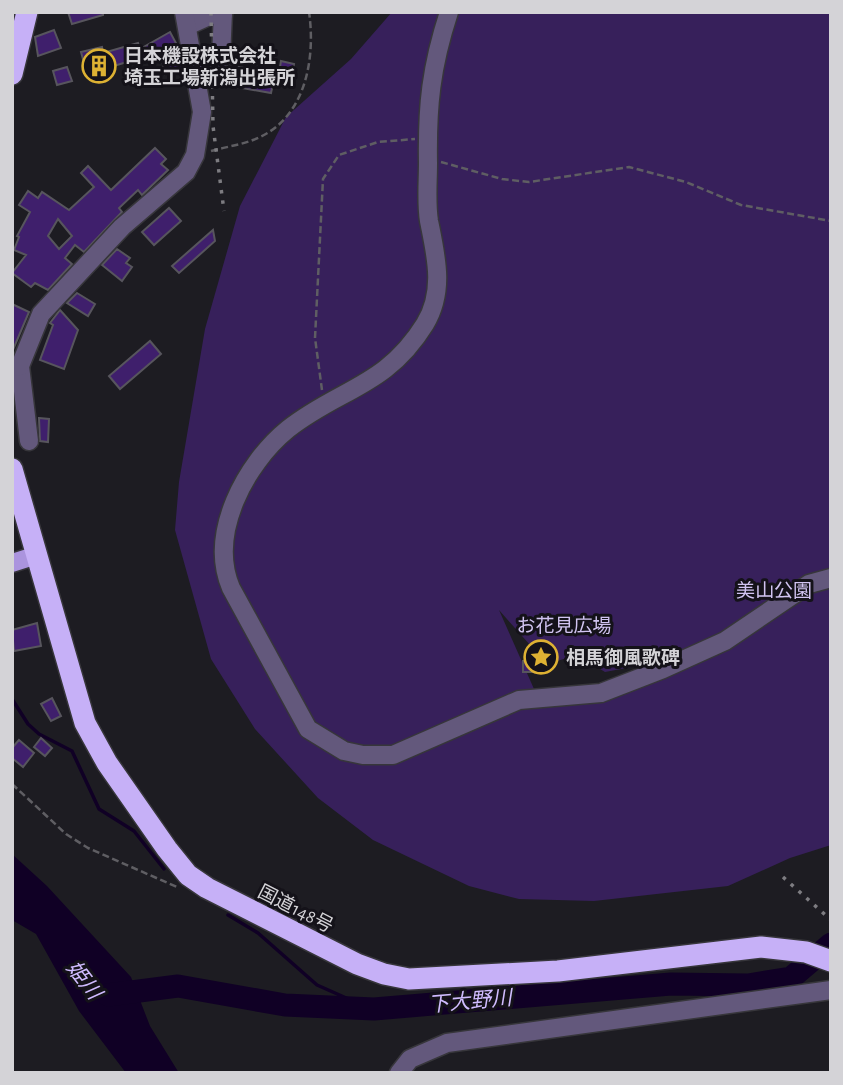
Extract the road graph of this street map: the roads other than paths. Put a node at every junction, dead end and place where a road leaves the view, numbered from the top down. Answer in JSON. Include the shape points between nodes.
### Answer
{"nodes":[{"id":1,"x":27,"y":12,"type":"edge"},
{"id":2,"x":449,"y":12,"type":"edge"},
{"id":3,"x":223,"y":13,"type":"edge"},
{"id":4,"x":185,"y":19,"type":"edge"},
{"id":5,"x":221,"y":58,"type":"dead end"},
{"id":6,"x":12,"y":74,"type":"edge"},
{"id":7,"x":16,"y":367,"type":"edge"},
{"id":8,"x":29,"y":441,"type":"dead end"},
{"id":9,"x":12,"y":469,"type":"edge"},
{"id":10,"x":37,"y":555,"type":"junction"},
{"id":11,"x":12,"y":563,"type":"edge"},
{"id":12,"x":831,"y":578,"type":"edge"},
{"id":13,"x":830,"y":961,"type":"edge"},
{"id":14,"x":831,"y":990,"type":"edge"},
{"id":15,"x":400,"y":1073,"type":"edge"}],
"edges":[{"from":1,"to":6,"type":"highway"},
{"from":2,"to":12,"type":"street","via":[[430,79],[429,219],[438,255],[438,282],[427,321],[404,354],[377,377],[287,430],[259,461],[227,521],[223,569],[308,729],[344,751],[393,755],[519,701],[618,687],[725,641],[809,584]]},
{"from":3,"to":4,"type":"street"},
{"from":3,"to":5,"type":"street"},
{"from":4,"to":7,"type":"street","via":[[202,112],[195,155],[186,172],[122,227],[41,314]]},
{"from":7,"to":8,"type":"street"},
{"from":9,"to":10,"type":"highway","name":"国道148号"},
{"from":10,"to":11,"type":"main road"},
{"from":10,"to":13,"type":"highway","name":"国道148号","via":[[85,723],[167,849],[188,875],[207,888],[357,964],[409,979],[558,971],[761,947],[806,952]]},
{"from":14,"to":15,"type":"street","via":[[447,1043],[410,1059]]}]}
